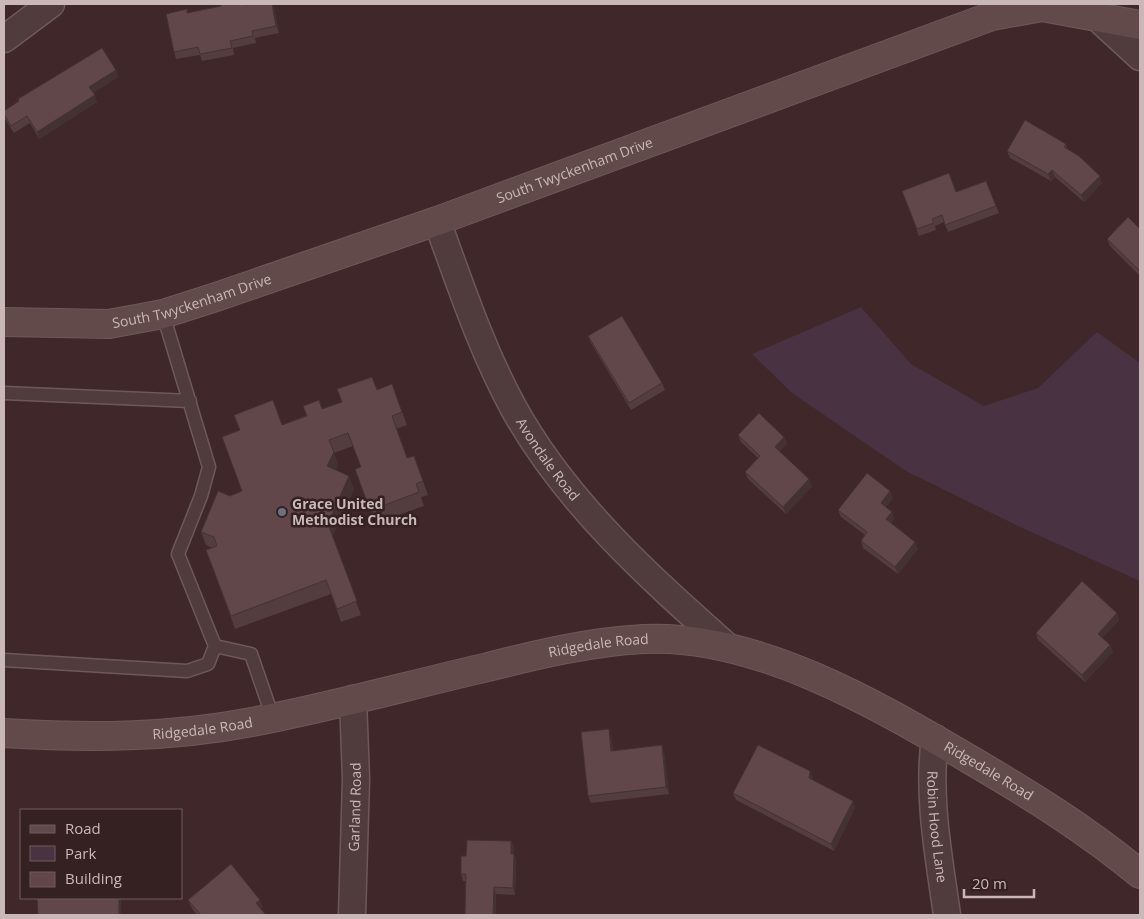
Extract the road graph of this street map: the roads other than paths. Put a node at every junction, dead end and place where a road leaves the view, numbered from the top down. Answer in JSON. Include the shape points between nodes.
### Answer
{"nodes":[{"id":1,"x":50,"y":4,"type":"edge"},
{"id":2,"x":1088,"y":9,"type":"edge"},
{"id":3,"x":1140,"y":25,"type":"edge"},
{"id":4,"x":4,"y":39,"type":"edge"},
{"id":5,"x":1140,"y":57,"type":"edge"},
{"id":6,"x":437,"y":221,"type":"junction"},
{"id":7,"x":163,"y":314,"type":"junction"},
{"id":8,"x":4,"y":322,"type":"edge"},
{"id":9,"x":4,"y":393,"type":"edge"},
{"id":10,"x":190,"y":401,"type":"junction"},
{"id":11,"x":216,"y":646,"type":"junction"},
{"id":12,"x":729,"y":648,"type":"junction"},
{"id":13,"x":4,"y":660,"type":"edge"},
{"id":14,"x":353,"y":699,"type":"junction"},
{"id":15,"x":273,"y":718,"type":"junction"},
{"id":16,"x":4,"y":733,"type":"edge"},
{"id":17,"x":935,"y":738,"type":"junction"},
{"id":18,"x":1140,"y":874,"type":"edge"},
{"id":19,"x":352,"y":915,"type":"edge"},
{"id":20,"x":947,"y":915,"type":"edge"}],
"edges":[{"from":1,"to":4,"type":"street"},
{"from":2,"to":3,"type":"street","name":"South Twyckenham Drive"},
{"from":2,"to":5,"type":"street"},
{"from":2,"to":6,"type":"street","name":"South Twyckenham Drive","via":[[1042,7],[992,16]]},
{"from":6,"to":7,"type":"street","name":"South Twyckenham Drive"},
{"from":6,"to":12,"type":"street","name":"Avondale Road","via":[[481,339],[512,406],[542,454],[582,506],[675,600]]},
{"from":7,"to":8,"type":"street","name":"South Twyckenham Drive","via":[[109,324]]},
{"from":7,"to":10,"type":"lane"},
{"from":9,"to":10,"type":"lane"},
{"from":10,"to":11,"type":"lane","via":[[209,467],[178,554]]},
{"from":11,"to":13,"type":"lane","via":[[208,664],[187,672]]},
{"from":11,"to":15,"type":"lane","via":[[251,654]]},
{"from":12,"to":14,"type":"street","name":"Ridgedale Road","via":[[701,641],[645,639],[573,646]]},
{"from":12,"to":17,"type":"street","name":"Ridgedale Road","via":[[805,674],[867,701]]},
{"from":14,"to":15,"type":"street","name":"Ridgedale Road"},
{"from":14,"to":19,"type":"street","name":"Garland Road","via":[[356,779]]},
{"from":15,"to":16,"type":"street","name":"Ridgedale Road","via":[[164,735],[79,737]]},
{"from":17,"to":18,"type":"street","name":"Ridgedale Road","via":[[1073,823]]},
{"from":17,"to":20,"type":"street","name":"Robin Hood Lane","via":[[932,786]]}]}
